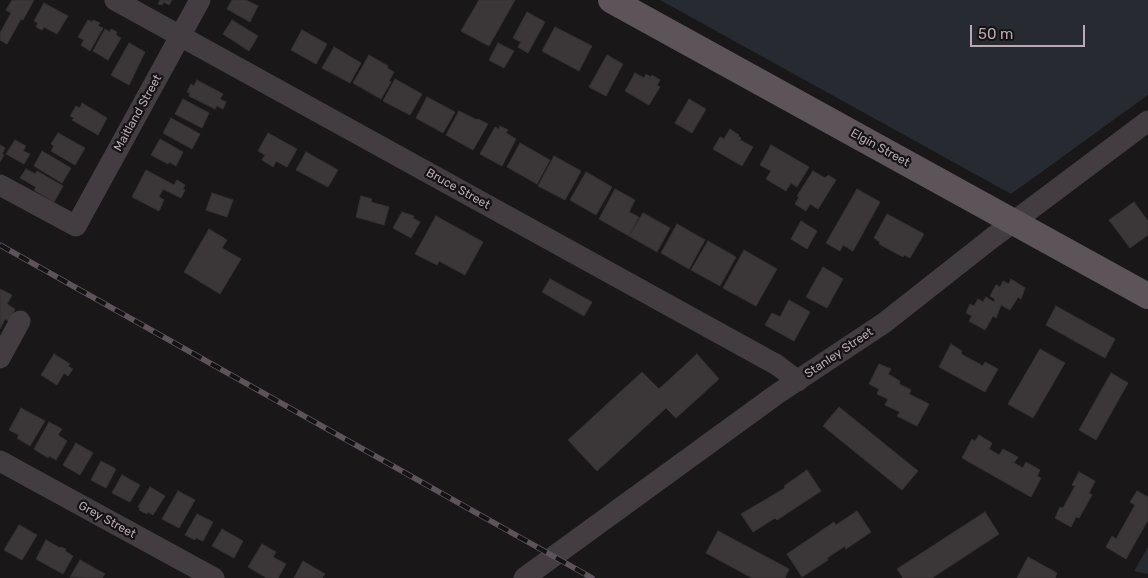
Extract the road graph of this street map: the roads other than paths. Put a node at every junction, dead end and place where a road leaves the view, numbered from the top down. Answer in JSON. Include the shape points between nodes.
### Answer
{"nodes":[{"id":1,"x":115,"y":0,"type":"edge"},
{"id":2,"x":200,"y":0,"type":"edge"},
{"id":3,"x":611,"y":0,"type":"edge"},
{"id":4,"x":180,"y":36,"type":"junction"},
{"id":5,"x":1148,"y":121,"type":"edge"},
{"id":6,"x":0,"y":185,"type":"edge"},
{"id":7,"x":1014,"y":222,"type":"junction"},
{"id":8,"x":1148,"y":296,"type":"edge"},
{"id":9,"x":20,"y":321,"type":"dead end"},
{"id":10,"x":0,"y":358,"type":"edge"},
{"id":11,"x":798,"y":381,"type":"junction"},
{"id":12,"x":0,"y":461,"type":"edge"},
{"id":13,"x":214,"y":578,"type":"edge"},
{"id":14,"x":524,"y":578,"type":"edge"}],
"edges":[{"from":1,"to":4,"type":"street","name":"Bruce Street"},
{"from":2,"to":4,"type":"street","name":"Maitland Street"},
{"from":3,"to":7,"type":"main road","name":"Elgin Street"},
{"from":4,"to":6,"type":"street","name":"Maitland Street","via":[[76,226]]},
{"from":4,"to":11,"type":"street","name":"Bruce Street","via":[[768,361]]},
{"from":5,"to":7,"type":"street","name":"Stanley Street"},
{"from":7,"to":8,"type":"main road","name":"Elgin Street"},
{"from":7,"to":11,"type":"street","name":"Stanley Street","via":[[884,323]]},
{"from":9,"to":10,"type":"street"},
{"from":11,"to":14,"type":"street","name":"Stanley Street"},
{"from":12,"to":13,"type":"street","name":"Grey Street"}]}
